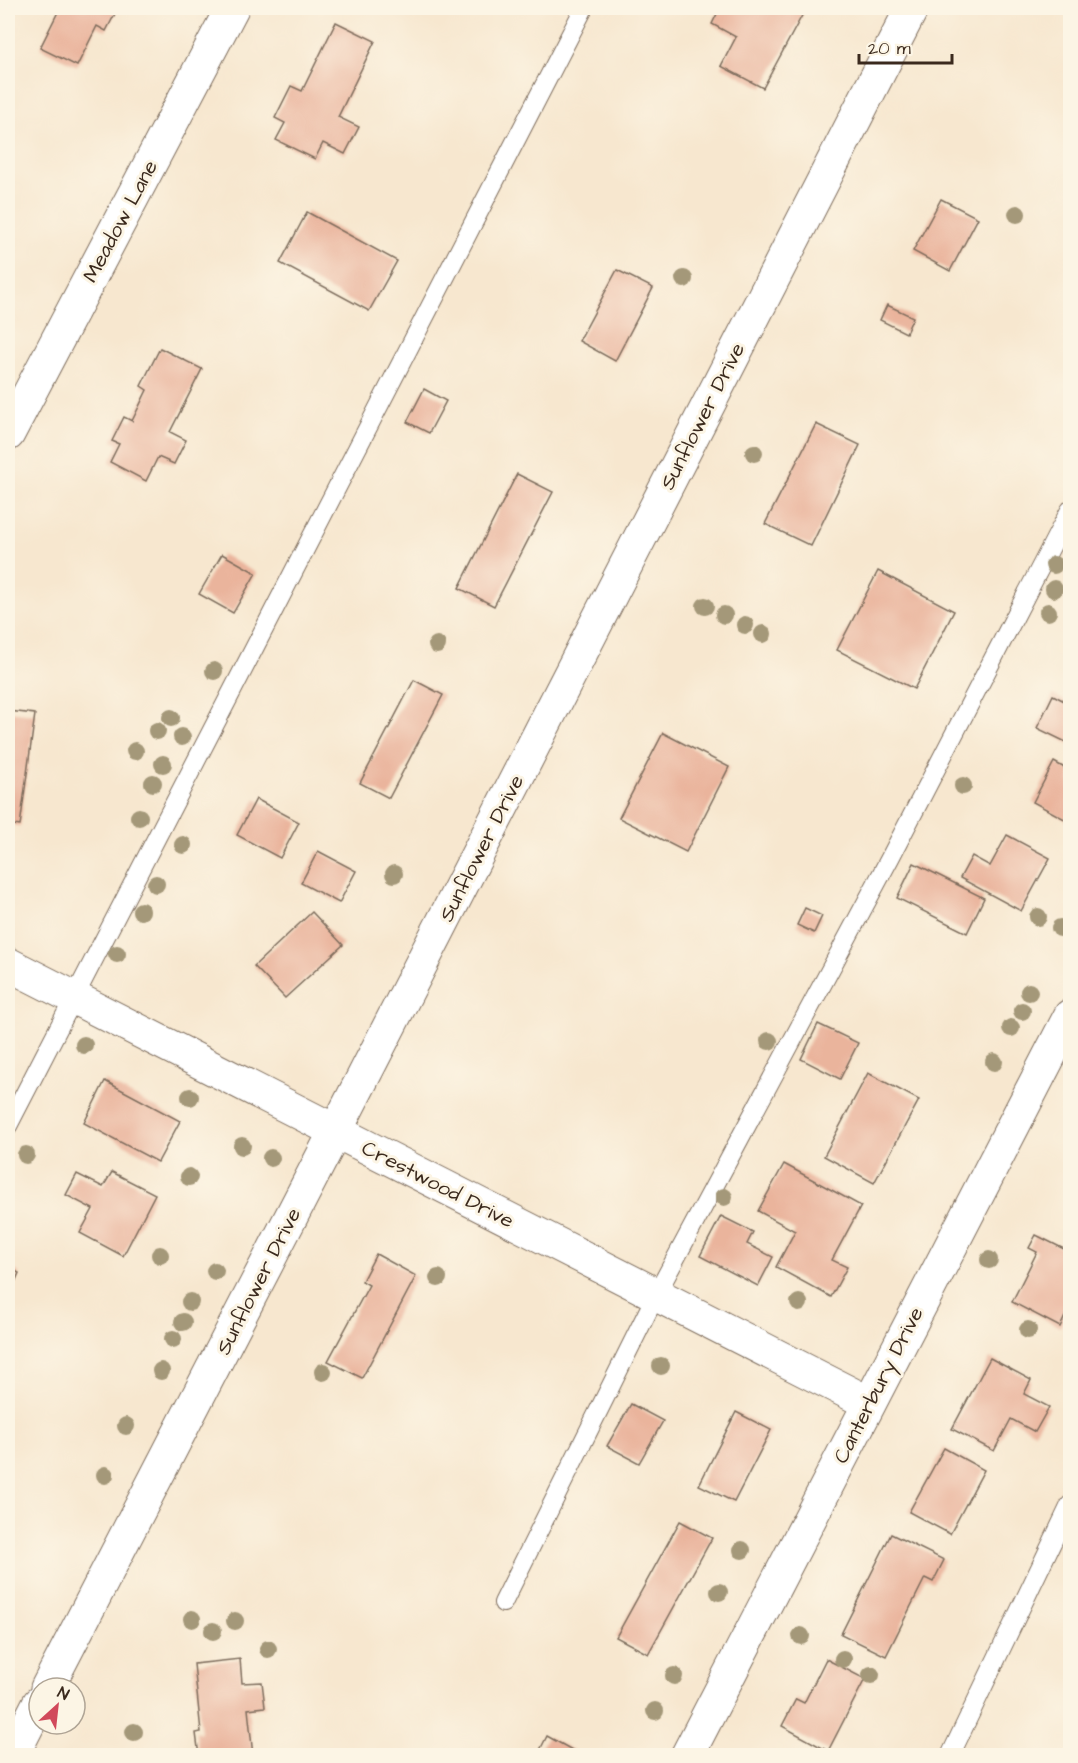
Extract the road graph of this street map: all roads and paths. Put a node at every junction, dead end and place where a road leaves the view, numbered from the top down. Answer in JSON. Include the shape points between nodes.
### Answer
{"nodes":[{"id":1,"x":232,"y":8,"type":"edge"},
{"id":2,"x":584,"y":8,"type":"edge"},
{"id":3,"x":912,"y":8,"type":"edge"},
{"id":4,"x":8,"y":434,"type":"edge"},
{"id":5,"x":1071,"y":510,"type":"edge"},
{"id":6,"x":8,"y":964,"type":"edge"},
{"id":7,"x":74,"y":998,"type":"junction"},
{"id":8,"x":1071,"y":1016,"type":"edge"},
{"id":9,"x":8,"y":1126,"type":"edge"},
{"id":10,"x":335,"y":1132,"type":"junction"},
{"id":11,"x":656,"y":1295,"type":"junction"},
{"id":12,"x":869,"y":1403,"type":"junction"},
{"id":13,"x":1071,"y":1505,"type":"edge"},
{"id":14,"x":503,"y":1603,"type":"dead end"},
{"id":15,"x":53,"y":1676,"type":"edge"},
{"id":16,"x":27,"y":1726,"type":"edge"},
{"id":17,"x":12,"y":1755,"type":"edge"},
{"id":18,"x":687,"y":1755,"type":"edge"},
{"id":19,"x":950,"y":1755,"type":"edge"}],
"edges":[{"from":1,"to":4,"type":"street","name":"Meadow Lane"},
{"from":2,"to":7,"type":"lane"},
{"from":3,"to":10,"type":"street","name":"Sunflower Drive"},
{"from":5,"to":11,"type":"lane"},
{"from":6,"to":7,"type":"street","name":"Crestwood Drive"},
{"from":7,"to":9,"type":"lane"},
{"from":7,"to":10,"type":"street","name":"Crestwood Drive"},
{"from":8,"to":12,"type":"street","name":"Canterbury Drive"},
{"from":10,"to":11,"type":"street","name":"Crestwood Drive"},
{"from":10,"to":15,"type":"street","name":"Sunflower Drive"},
{"from":11,"to":12,"type":"street","name":"Crestwood Drive"},
{"from":11,"to":14,"type":"lane"},
{"from":12,"to":18,"type":"street","name":"Canterbury Drive"},
{"from":13,"to":19,"type":"lane"},
{"from":16,"to":17,"type":"street"}]}
